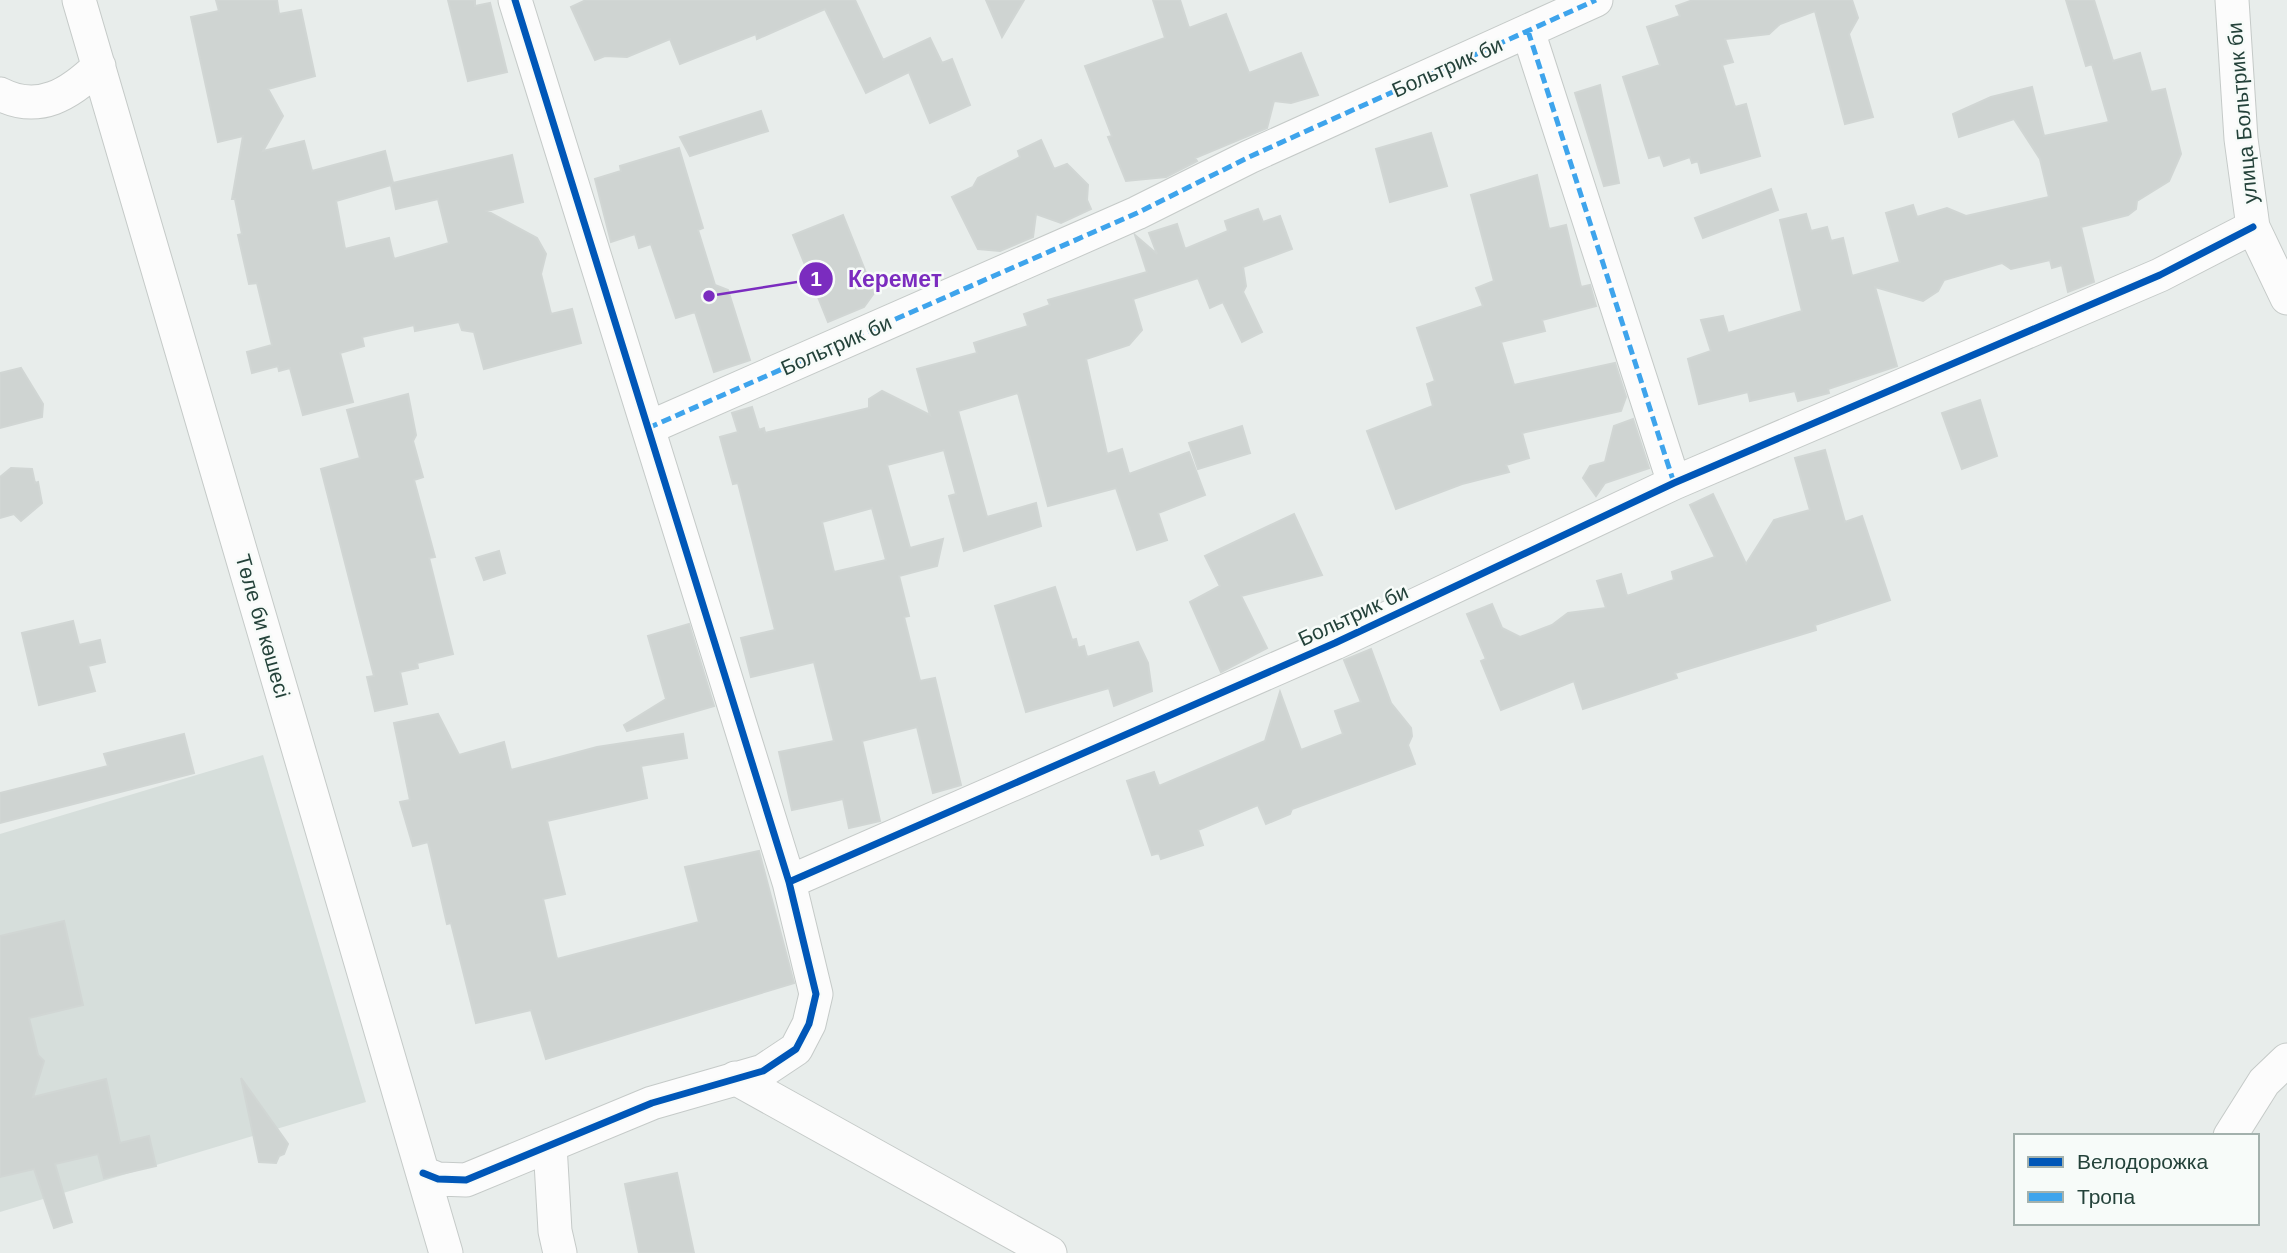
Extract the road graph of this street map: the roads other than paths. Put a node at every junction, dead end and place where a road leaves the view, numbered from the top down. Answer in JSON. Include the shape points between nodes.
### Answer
{"nodes":[{"id":1,"x":79,"y":0,"type":"edge"},
{"id":2,"x":515,"y":0,"type":"edge"},
{"id":3,"x":1596,"y":0,"type":"edge"},
{"id":4,"x":2232,"y":0,"type":"edge"},
{"id":5,"x":1528,"y":31,"type":"junction"},
{"id":6,"x":99,"y":66,"type":"junction"},
{"id":7,"x":0,"y":94,"type":"edge"},
{"id":8,"x":2253,"y":227,"type":"junction"},
{"id":9,"x":2287,"y":298,"type":"edge"},
{"id":10,"x":648,"y":428,"type":"junction"},
{"id":11,"x":1674,"y":482,"type":"junction"},
{"id":12,"x":789,"y":882,"type":"junction"},
{"id":13,"x":2287,"y":1060,"type":"edge"},
{"id":14,"x":735,"y":1078,"type":"junction"},
{"id":15,"x":2231,"y":1134,"type":"edge"},
{"id":16,"x":550,"y":1145,"type":"junction"},
{"id":17,"x":424,"y":1173,"type":"junction"},
{"id":18,"x":439,"y":1251,"type":"edge"},
{"id":19,"x":559,"y":1253,"type":"edge"},
{"id":20,"x":1050,"y":1253,"type":"edge"}],
"edges":[{"from":1,"to":6,"type":"street","name":"Төле би көшесі"},
{"from":2,"to":10,"type":"street"},
{"from":3,"to":5,"type":"street","name":"Больтрик би"},
{"from":4,"to":8,"type":"street","name":"улица Больтрик би","via":[[2241,139]]},
{"from":5,"to":10,"type":"street","name":"Больтрик би","via":[[1137,213]]},
{"from":5,"to":11,"type":"street"},
{"from":6,"to":7,"type":"street","via":[[62,97],[16,102]]},
{"from":6,"to":17,"type":"street","name":"Төле би көшесі"},
{"from":8,"to":9,"type":"street","name":"улица Больтрик би"},
{"from":8,"to":11,"type":"street","name":"Больтрик би","via":[[2160,275]]},
{"from":10,"to":12,"type":"street"},
{"from":11,"to":12,"type":"street","name":"Больтрик би","via":[[1335,643]]},
{"from":12,"to":14,"type":"street","via":[[816,994],[809,1024],[796,1049],[763,1071]]},
{"from":13,"to":15,"type":"street","via":[[2264,1082]]},
{"from":14,"to":16,"type":"street","via":[[652,1103]]},
{"from":14,"to":20,"type":"street"},
{"from":16,"to":17,"type":"street","via":[[466,1180],[438,1179]]},
{"from":16,"to":19,"type":"street"},
{"from":17,"to":18,"type":"street","name":"Төле би көшесі"}]}
